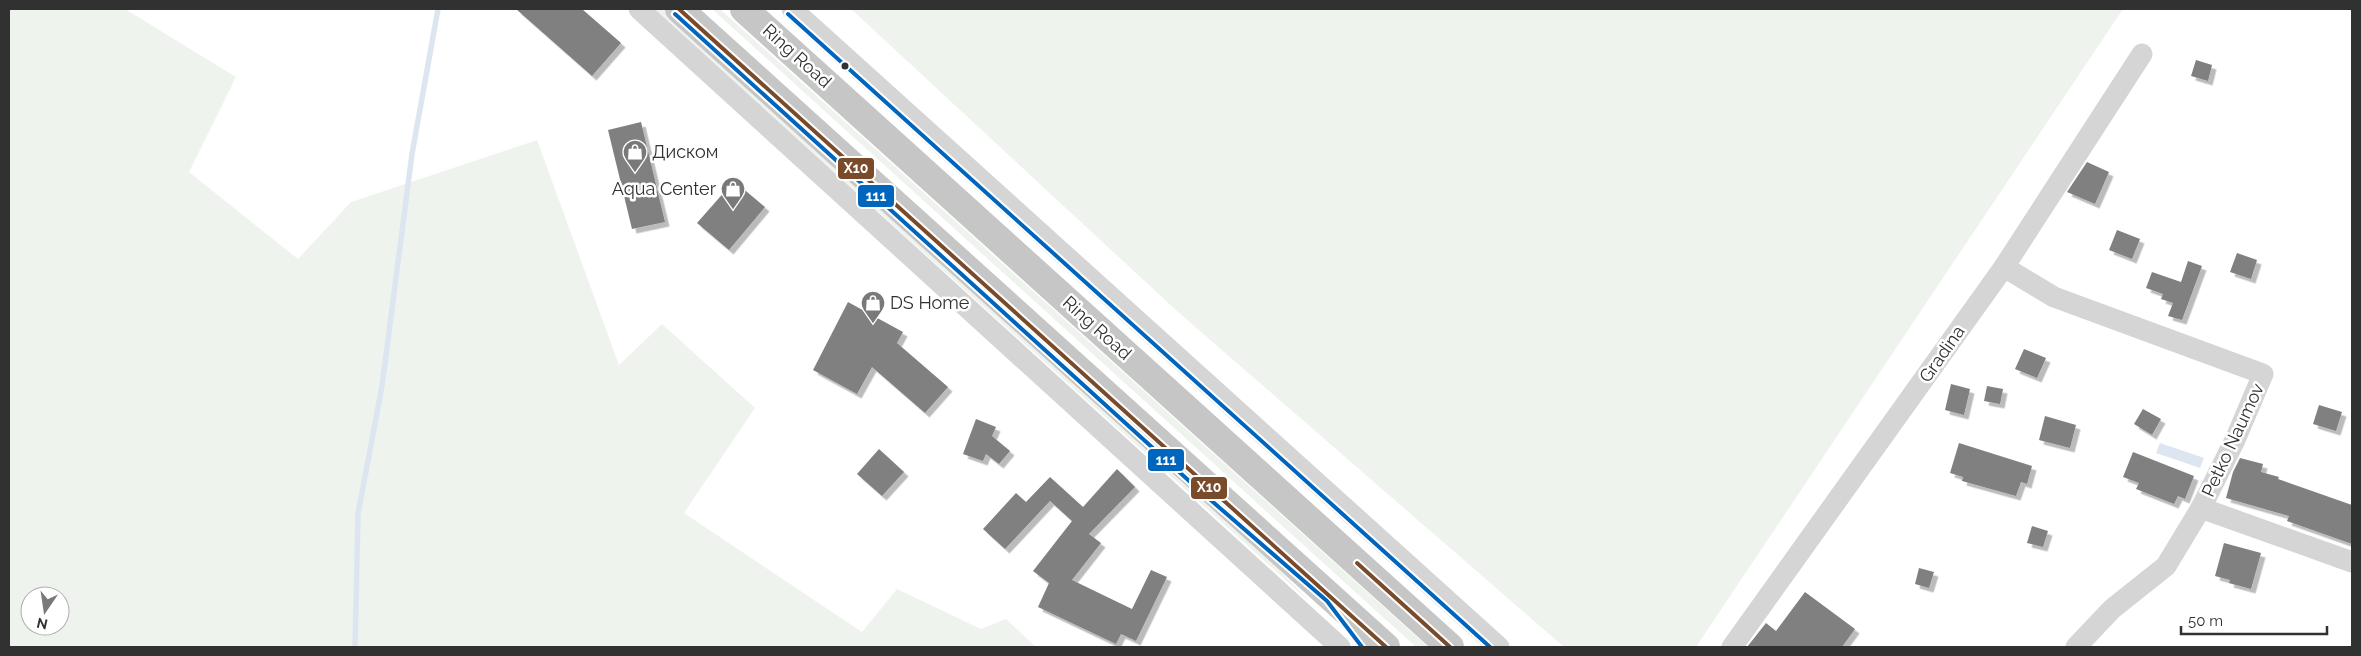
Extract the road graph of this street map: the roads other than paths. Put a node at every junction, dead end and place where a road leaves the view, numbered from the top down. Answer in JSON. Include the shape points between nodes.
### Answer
{"nodes":[{"id":1,"x":639,"y":9,"type":"edge"},
{"id":2,"x":679,"y":9,"type":"edge"},
{"id":3,"x":744,"y":9,"type":"edge"},
{"id":4,"x":792,"y":9,"type":"edge"},
{"id":5,"x":2142,"y":54,"type":"dead end"},
{"id":6,"x":2004,"y":267,"type":"junction"},
{"id":7,"x":2201,"y":508,"type":"junction"},
{"id":8,"x":2352,"y":562,"type":"edge"},
{"id":9,"x":1332,"y":597,"type":"junction"},
{"id":10,"x":1340,"y":647,"type":"edge"},
{"id":11,"x":1370,"y":647,"type":"edge"},
{"id":12,"x":1386,"y":647,"type":"edge"},
{"id":13,"x":1450,"y":647,"type":"edge"},
{"id":14,"x":1499,"y":647,"type":"edge"},
{"id":15,"x":1732,"y":647,"type":"edge"},
{"id":16,"x":2076,"y":647,"type":"edge"}],
"edges":[{"from":1,"to":10,"type":"street"},
{"from":2,"to":9,"type":"highway"},
{"from":3,"to":13,"type":"highway","name":"Ring Road"},
{"from":4,"to":14,"type":"street"},
{"from":5,"to":6,"type":"street","name":"Gradina"},
{"from":6,"to":7,"type":"street","name":"Petko Naumov","via":[[2054,297],[2263,374]]},
{"from":6,"to":15,"type":"street","name":"Gradina"},
{"from":7,"to":8,"type":"street"},
{"from":7,"to":16,"type":"street","name":"Petko Naumov","via":[[2166,566],[2112,609]]},
{"from":9,"to":11,"type":"highway"},
{"from":9,"to":12,"type":"highway"}]}
